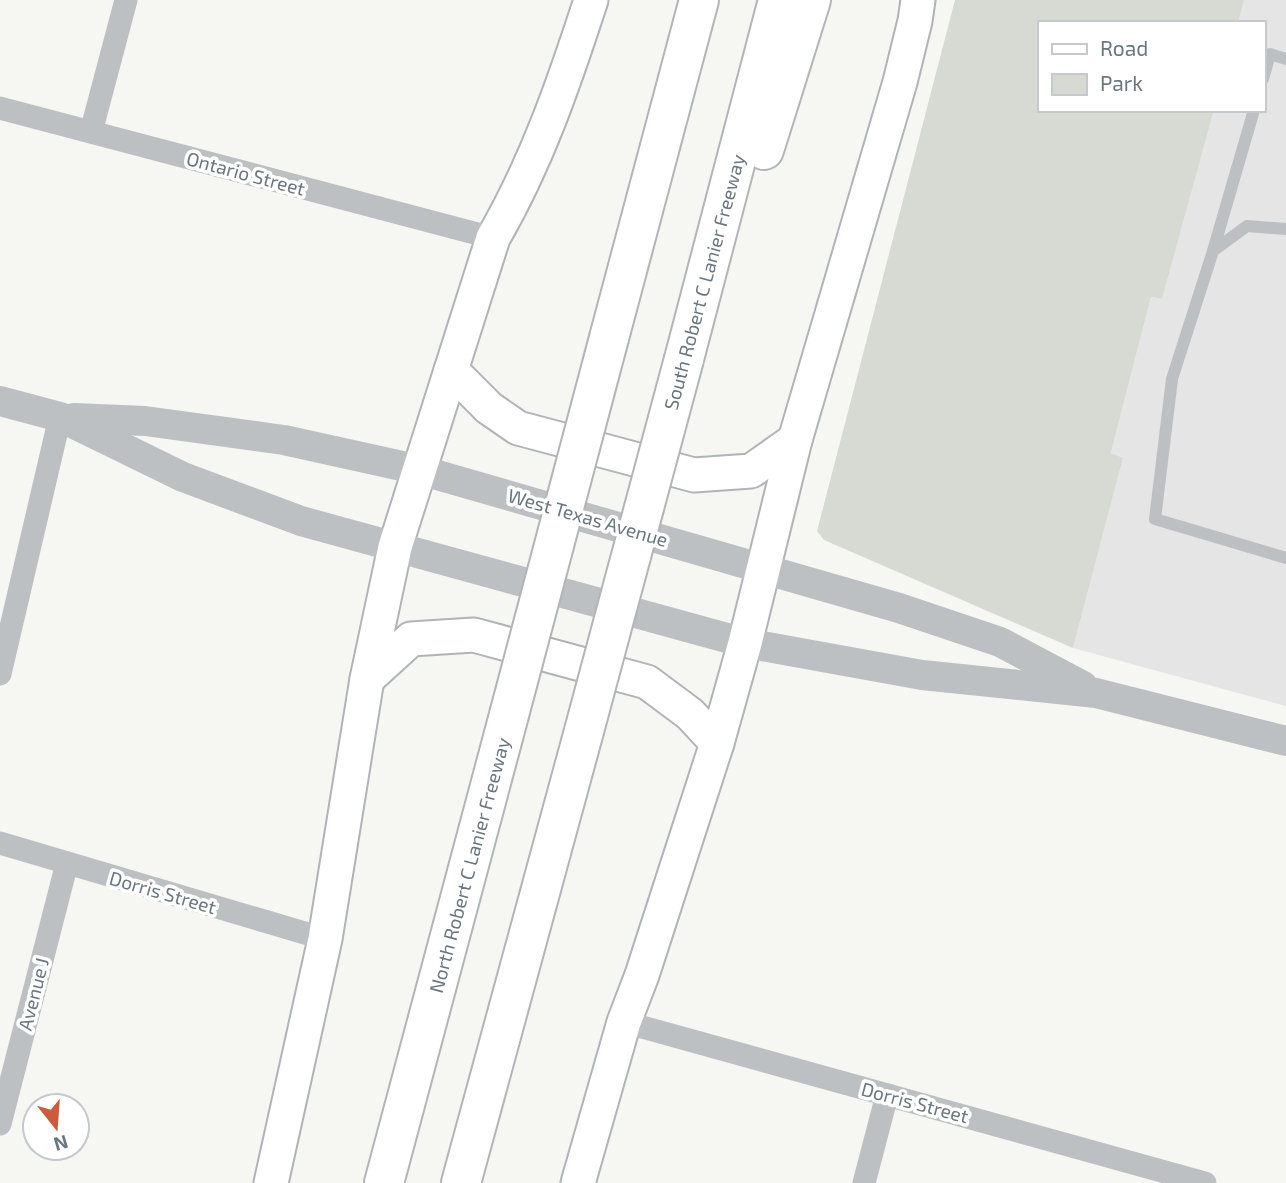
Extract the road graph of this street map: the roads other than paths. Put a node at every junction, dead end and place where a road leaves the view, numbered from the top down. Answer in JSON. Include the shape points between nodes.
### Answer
{"nodes":[{"id":1,"x":126,"y":0,"type":"edge"},
{"id":2,"x":591,"y":0,"type":"edge"},
{"id":3,"x":687,"y":0,"type":"edge"},
{"id":4,"x":699,"y":0,"type":"edge"},
{"id":5,"x":778,"y":0,"type":"edge"},
{"id":6,"x":811,"y":0,"type":"edge"},
{"id":7,"x":918,"y":0,"type":"edge"},
{"id":8,"x":1286,"y":59,"type":"edge"},
{"id":9,"x":1265,"y":72,"type":"edge"},
{"id":10,"x":0,"y":108,"type":"edge"},
{"id":11,"x":1253,"y":112,"type":"edge"},
{"id":12,"x":91,"y":132,"type":"junction"},
{"id":13,"x":651,"y":184,"type":"junction"},
{"id":14,"x":1286,"y":229,"type":"edge"},
{"id":15,"x":493,"y":238,"type":"junction"},
{"id":16,"x":712,"y":251,"type":"junction"},
{"id":17,"x":1213,"y":251,"type":"junction"},
{"id":18,"x":451,"y":370,"type":"junction"},
{"id":19,"x":0,"y":401,"type":"edge"},
{"id":20,"x":60,"y":418,"type":"junction"},
{"id":21,"x":795,"y":440,"type":"junction"},
{"id":22,"x":420,"y":470,"type":"junction"},
{"id":23,"x":395,"y":547,"type":"junction"},
{"id":24,"x":1286,"y":558,"type":"edge"},
{"id":25,"x":764,"y":567,"type":"junction"},
{"id":26,"x":745,"y":643,"type":"junction"},
{"id":27,"x":0,"y":674,"type":"edge"},
{"id":28,"x":367,"y":679,"type":"junction"},
{"id":29,"x":1096,"y":693,"type":"junction"},
{"id":30,"x":1286,"y":741,"type":"edge"},
{"id":31,"x":717,"y":743,"type":"junction"},
{"id":32,"x":0,"y":844,"type":"edge"},
{"id":33,"x":67,"y":863,"type":"junction"},
{"id":34,"x":325,"y":939,"type":"junction"},
{"id":35,"x":624,"y":1022,"type":"junction"},
{"id":36,"x":887,"y":1095,"type":"junction"},
{"id":37,"x":0,"y":1124,"type":"edge"},
{"id":38,"x":1157,"y":1177,"type":"edge"},
{"id":39,"x":271,"y":1183,"type":"edge"},
{"id":40,"x":384,"y":1183,"type":"edge"},
{"id":41,"x":461,"y":1183,"type":"edge"},
{"id":42,"x":578,"y":1183,"type":"edge"},
{"id":43,"x":864,"y":1183,"type":"edge"},
{"id":44,"x":1205,"y":1183,"type":"edge"}],
"edges":[{"from":1,"to":12,"type":"street"},
{"from":2,"to":15,"type":"main road","via":[[556,106],[518,195]]},
{"from":3,"to":13,"type":"highway"},
{"from":4,"to":13,"type":"highway"},
{"from":5,"to":16,"type":"highway","name":"South Robert C Lanier Freeway"},
{"from":6,"to":16,"type":"highway","via":[[761,162]]},
{"from":7,"to":21,"type":"main road","via":[[900,82]]},
{"from":8,"to":9,"type":"lane","via":[[1270,54]]},
{"from":10,"to":12,"type":"street","name":"Ontario Street"},
{"from":11,"to":17,"type":"lane"},
{"from":12,"to":15,"type":"street","name":"Ontario Street"},
{"from":13,"to":40,"type":"highway","name":"North Robert C Lanier Freeway","bridge":true},
{"from":14,"to":17,"type":"lane","via":[[1247,226]]},
{"from":15,"to":18,"type":"main road"},
{"from":16,"to":41,"type":"highway","name":"South Robert C Lanier Freeway","bridge":true},
{"from":17,"to":24,"type":"lane","via":[[1172,379],[1155,519]]},
{"from":18,"to":21,"type":"main road","via":[[517,428],[694,475],[751,471]]},
{"from":18,"to":22,"type":"main road"},
{"from":19,"to":20,"type":"street","name":"West Texas Avenue"},
{"from":20,"to":22,"type":"street","name":"West Texas Avenue","via":[[145,421],[284,440]]},
{"from":20,"to":23,"type":"street","name":"West Texas Avenue","via":[[183,477],[301,521]]},
{"from":20,"to":27,"type":"street"},
{"from":21,"to":25,"type":"main road"},
{"from":22,"to":23,"type":"main road"},
{"from":22,"to":25,"type":"street","name":"West Texas Avenue"},
{"from":23,"to":26,"type":"street","name":"West Texas Avenue"},
{"from":23,"to":28,"type":"main road"},
{"from":25,"to":26,"type":"main road"},
{"from":25,"to":29,"type":"street","name":"West Texas Avenue","via":[[1000,642]]},
{"from":26,"to":29,"type":"street","name":"West Texas Avenue","via":[[922,675]]},
{"from":26,"to":31,"type":"main road"},
{"from":28,"to":31,"type":"main road","via":[[411,639],[474,635],[647,682],[690,714]]},
{"from":28,"to":34,"type":"main road"},
{"from":29,"to":30,"type":"street","name":"West Texas Avenue"},
{"from":31,"to":35,"type":"main road"},
{"from":32,"to":33,"type":"street","name":"Dorris Street"},
{"from":33,"to":34,"type":"street","name":"Dorris Street"},
{"from":33,"to":37,"type":"street","name":"Avenue J"},
{"from":34,"to":39,"type":"main road"},
{"from":35,"to":36,"type":"street","name":"Dorris Street"},
{"from":35,"to":42,"type":"main road"},
{"from":36,"to":38,"type":"street","name":"Dorris Street"},
{"from":36,"to":43,"type":"street"},
{"from":38,"to":44,"type":"street","name":"Dorris Street"}]}
